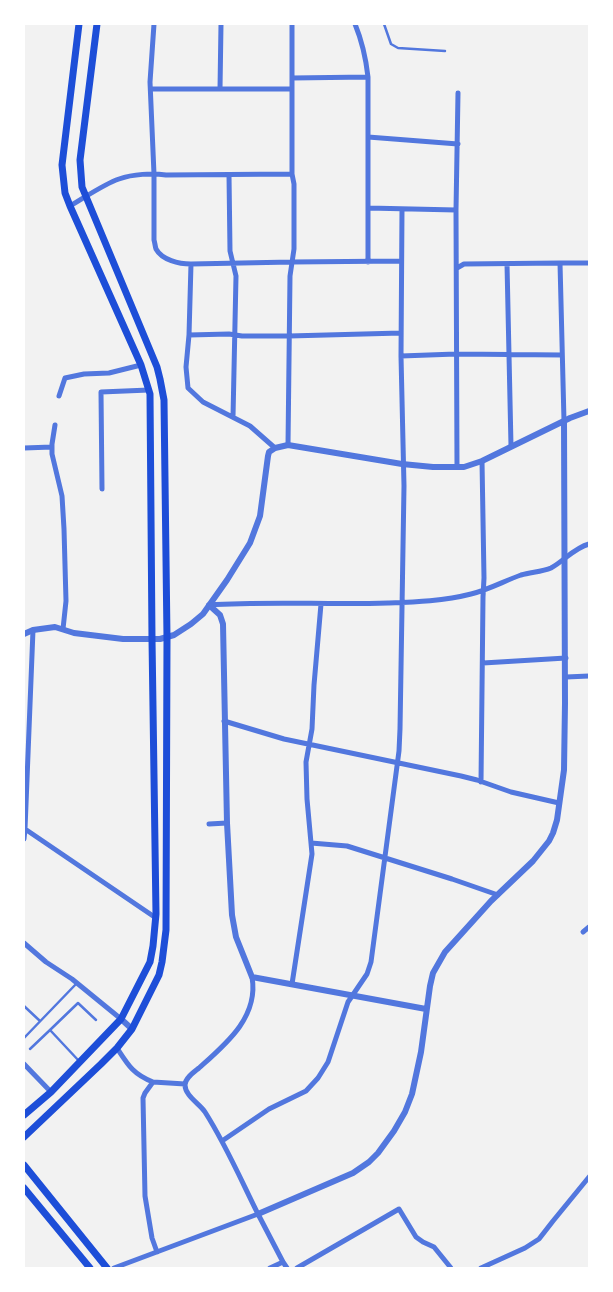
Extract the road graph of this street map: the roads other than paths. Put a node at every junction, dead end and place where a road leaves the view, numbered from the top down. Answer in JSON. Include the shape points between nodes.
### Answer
{"nodes":[{"id":1,"x":79,"y":24,"type":"edge"},
{"id":2,"x":97,"y":24,"type":"edge"},
{"id":3,"x":154,"y":24,"type":"edge"},
{"id":4,"x":221,"y":24,"type":"edge"},
{"id":5,"x":292,"y":24,"type":"edge"},
{"id":6,"x":355,"y":24,"type":"edge"},
{"id":7,"x":384,"y":24,"type":"edge"},
{"id":8,"x":445,"y":51,"type":"dead end"},
{"id":9,"x":368,"y":77,"type":"junction"},
{"id":10,"x":292,"y":78,"type":"junction"},
{"id":11,"x":151,"y":89,"type":"junction"},
{"id":12,"x":220,"y":89,"type":"junction"},
{"id":13,"x":292,"y":89,"type":"junction"},
{"id":14,"x":458,"y":93,"type":"dead end"},
{"id":15,"x":368,"y":137,"type":"junction"},
{"id":16,"x":458,"y":144,"type":"junction"},
{"id":17,"x":154,"y":174,"type":"junction"},
{"id":18,"x":292,"y":174,"type":"junction"},
{"id":19,"x":229,"y":175,"type":"junction"},
{"id":20,"x":86,"y":197,"type":"junction"},
{"id":21,"x":70,"y":206,"type":"junction"},
{"id":22,"x":368,"y":208,"type":"junction"},
{"id":23,"x":402,"y":208,"type":"junction"},
{"id":24,"x":456,"y":210,"type":"junction"},
{"id":25,"x":401,"y":261,"type":"junction"},
{"id":26,"x":292,"y":262,"type":"junction"},
{"id":27,"x":368,"y":262,"type":"junction"},
{"id":28,"x":560,"y":263,"type":"junction"},
{"id":29,"x":589,"y":263,"type":"edge"},
{"id":30,"x":191,"y":264,"type":"junction"},
{"id":31,"x":234,"y":264,"type":"junction"},
{"id":32,"x":507,"y":264,"type":"junction"},
{"id":33,"x":457,"y":268,"type":"junction"},
{"id":34,"x":401,"y":333,"type":"junction"},
{"id":35,"x":190,"y":335,"type":"junction"},
{"id":36,"x":235,"y":335,"type":"junction"},
{"id":37,"x":289,"y":336,"type":"junction"},
{"id":38,"x":456,"y":354,"type":"junction"},
{"id":39,"x":509,"y":355,"type":"junction"},
{"id":40,"x":562,"y":355,"type":"junction"},
{"id":41,"x":401,"y":356,"type":"junction"},
{"id":42,"x":141,"y":365,"type":"junction"},
{"id":43,"x":149,"y":390,"type":"junction"},
{"id":44,"x":59,"y":396,"type":"dead end"},
{"id":45,"x":589,"y":411,"type":"edge"},
{"id":46,"x":233,"y":417,"type":"junction"},
{"id":47,"x":564,"y":421,"type":"junction"},
{"id":48,"x":55,"y":426,"type":"dead end"},
{"id":49,"x":288,"y":445,"type":"junction"},
{"id":50,"x":511,"y":446,"type":"junction"},
{"id":51,"x":52,"y":447,"type":"junction"},
{"id":52,"x":24,"y":448,"type":"edge"},
{"id":53,"x":275,"y":448,"type":"junction"},
{"id":54,"x":482,"y":461,"type":"junction"},
{"id":55,"x":404,"y":464,"type":"junction"},
{"id":56,"x":457,"y":467,"type":"junction"},
{"id":57,"x":102,"y":489,"type":"dead end"},
{"id":58,"x":589,"y":544,"type":"edge"},
{"id":59,"x":565,"y":558,"type":"junction"},
{"id":60,"x":484,"y":589,"type":"junction"},
{"id":61,"x":402,"y":602,"type":"junction"},
{"id":62,"x":320,"y":604,"type":"junction"},
{"id":63,"x":209,"y":605,"type":"junction"},
{"id":64,"x":63,"y":629,"type":"junction"},
{"id":65,"x":32,"y":630,"type":"junction"},
{"id":66,"x":24,"y":634,"type":"edge"},
{"id":67,"x":167,"y":638,"type":"junction"},
{"id":68,"x":152,"y":639,"type":"junction"},
{"id":69,"x":566,"y":658,"type":"junction"},
{"id":70,"x":483,"y":663,"type":"junction"},
{"id":71,"x":566,"y":676,"type":"junction"},
{"id":72,"x":589,"y":676,"type":"edge"},
{"id":73,"x":224,"y":722,"type":"junction"},
{"id":74,"x":309,"y":744,"type":"junction"},
{"id":75,"x":397,"y":763,"type":"junction"},
{"id":76,"x":481,"y":782,"type":"junction"},
{"id":77,"x":559,"y":803,"type":"junction"},
{"id":78,"x":227,"y":823,"type":"junction"},
{"id":79,"x":208,"y":824,"type":"dead end"},
{"id":80,"x":25,"y":829,"type":"junction"},
{"id":81,"x":24,"y":839,"type":"edge"},
{"id":82,"x":311,"y":843,"type":"junction"},
{"id":83,"x":385,"y":858,"type":"junction"},
{"id":84,"x":498,"y":895,"type":"junction"},
{"id":85,"x":156,"y":918,"type":"junction"},
{"id":86,"x":589,"y":927,"type":"edge"},
{"id":87,"x":583,"y":932,"type":"dead end"},
{"id":88,"x":24,"y":943,"type":"edge"},
{"id":89,"x":252,"y":976,"type":"junction"},
{"id":90,"x":77,"y":983,"type":"junction"},
{"id":91,"x":292,"y":984,"type":"junction"},
{"id":92,"x":353,"y":995,"type":"junction"},
{"id":93,"x":24,"y":1006,"type":"edge"},
{"id":94,"x":426,"y":1008,"type":"junction"},
{"id":95,"x":121,"y":1019,"type":"junction"},
{"id":96,"x":96,"y":1020,"type":"dead end"},
{"id":97,"x":40,"y":1021,"type":"junction"},
{"id":98,"x":132,"y":1029,"type":"junction"},
{"id":99,"x":50,"y":1030,"type":"junction"},
{"id":100,"x":24,"y":1038,"type":"edge"},
{"id":101,"x":117,"y":1048,"type":"junction"},
{"id":102,"x":30,"y":1049,"type":"dead end"},
{"id":103,"x":80,"y":1062,"type":"junction"},
{"id":104,"x":24,"y":1064,"type":"edge"},
{"id":105,"x":152,"y":1082,"type":"junction"},
{"id":106,"x":185,"y":1084,"type":"junction"},
{"id":107,"x":51,"y":1092,"type":"junction"},
{"id":108,"x":24,"y":1115,"type":"edge"},
{"id":109,"x":24,"y":1138,"type":"edge"},
{"id":110,"x":222,"y":1141,"type":"junction"},
{"id":111,"x":24,"y":1166,"type":"edge"},
{"id":112,"x":589,"y":1177,"type":"edge"},
{"id":113,"x":24,"y":1188,"type":"edge"},
{"id":114,"x":258,"y":1214,"type":"junction"},
{"id":115,"x":157,"y":1252,"type":"junction"},
{"id":116,"x":283,"y":1262,"type":"junction"},
{"id":117,"x":90,"y":1268,"type":"edge"},
{"id":118,"x":107,"y":1268,"type":"edge"},
{"id":119,"x":114,"y":1268,"type":"edge"},
{"id":120,"x":270,"y":1268,"type":"edge"},
{"id":121,"x":287,"y":1268,"type":"edge"},
{"id":122,"x":297,"y":1268,"type":"edge"},
{"id":123,"x":451,"y":1268,"type":"edge"},
{"id":124,"x":481,"y":1268,"type":"edge"}],
"edges":[{"from":1,"to":21,"type":"main road","via":[[62,165]]},
{"from":2,"to":20,"type":"main road","via":[[80,160]]},
{"from":3,"to":11,"type":"street"},
{"from":4,"to":12,"type":"street"},
{"from":5,"to":10,"type":"street"},
{"from":6,"to":9,"type":"street"},
{"from":7,"to":8,"type":"lane","via":[[391,44],[398,48]]},
{"from":9,"to":10,"type":"street"},
{"from":9,"to":15,"type":"street"},
{"from":10,"to":13,"type":"street"},
{"from":11,"to":12,"type":"street"},
{"from":11,"to":17,"type":"street"},
{"from":12,"to":13,"type":"street"},
{"from":13,"to":18,"type":"street"},
{"from":14,"to":16,"type":"street"},
{"from":15,"to":16,"type":"street"},
{"from":15,"to":22,"type":"street"},
{"from":16,"to":24,"type":"street"},
{"from":17,"to":19,"type":"street"},
{"from":17,"to":20,"type":"street","via":[[119,178]]},
{"from":17,"to":30,"type":"street","via":[[156,249],[172,261]]},
{"from":18,"to":19,"type":"street"},
{"from":18,"to":26,"type":"street"},
{"from":19,"to":31,"type":"street","via":[[230,251]]},
{"from":20,"to":21,"type":"street"},
{"from":20,"to":67,"type":"main road","via":[[160,378],[164,400]]},
{"from":21,"to":42,"type":"main road"},
{"from":22,"to":23,"type":"street"},
{"from":22,"to":27,"type":"street"},
{"from":23,"to":24,"type":"street"},
{"from":23,"to":25,"type":"street"},
{"from":24,"to":33,"type":"street"},
{"from":25,"to":27,"type":"street"},
{"from":25,"to":34,"type":"street"},
{"from":26,"to":27,"type":"street"},
{"from":26,"to":31,"type":"street"},
{"from":26,"to":37,"type":"street"},
{"from":28,"to":29,"type":"street"},
{"from":28,"to":32,"type":"street"},
{"from":28,"to":40,"type":"street"},
{"from":30,"to":31,"type":"street"},
{"from":30,"to":35,"type":"street"},
{"from":31,"to":36,"type":"street"},
{"from":32,"to":33,"type":"street","via":[[464,264]]},
{"from":32,"to":39,"type":"street"},
{"from":33,"to":38,"type":"street"},
{"from":34,"to":37,"type":"street"},
{"from":34,"to":41,"type":"street"},
{"from":35,"to":36,"type":"street"},
{"from":35,"to":46,"type":"street","via":[[186,367],[188,388],[202,402]]},
{"from":36,"to":37,"type":"street"},
{"from":36,"to":46,"type":"street"},
{"from":37,"to":49,"type":"street"},
{"from":38,"to":39,"type":"street"},
{"from":38,"to":41,"type":"street"},
{"from":38,"to":56,"type":"street"},
{"from":39,"to":40,"type":"street"},
{"from":39,"to":50,"type":"street"},
{"from":40,"to":47,"type":"street"},
{"from":41,"to":55,"type":"street"},
{"from":42,"to":43,"type":"main road"},
{"from":42,"to":44,"type":"street","via":[[65,378]]},
{"from":43,"to":57,"type":"street","via":[[101,392]]},
{"from":43,"to":68,"type":"main road"},
{"from":45,"to":47,"type":"street"},
{"from":46,"to":53,"type":"street","via":[[250,426]]},
{"from":47,"to":50,"type":"street"},
{"from":47,"to":59,"type":"street"},
{"from":48,"to":51,"type":"street"},
{"from":49,"to":53,"type":"street"},
{"from":49,"to":55,"type":"street"},
{"from":50,"to":54,"type":"street"},
{"from":51,"to":52,"type":"street"},
{"from":51,"to":64,"type":"street","via":[[62,496],[64,529],[66,601]]},
{"from":53,"to":63,"type":"street","via":[[269,452],[260,516],[250,543]]},
{"from":54,"to":56,"type":"street"},
{"from":54,"to":60,"type":"street"},
{"from":55,"to":56,"type":"street"},
{"from":55,"to":61,"type":"street"},
{"from":58,"to":59,"type":"street"},
{"from":59,"to":60,"type":"street","via":[[550,568]]},
{"from":59,"to":69,"type":"street"},
{"from":60,"to":61,"type":"street","via":[[456,597]]},
{"from":60,"to":70,"type":"street"},
{"from":61,"to":62,"type":"street"},
{"from":61,"to":75,"type":"street"},
{"from":62,"to":63,"type":"street","via":[[264,602]]},
{"from":62,"to":74,"type":"street"},
{"from":63,"to":67,"type":"street","via":[[198,619]]},
{"from":63,"to":73,"type":"street","via":[[220,615],[223,624]]},
{"from":64,"to":65,"type":"street"},
{"from":64,"to":68,"type":"street","via":[[123,639]]},
{"from":65,"to":66,"type":"street"},
{"from":65,"to":80,"type":"street"},
{"from":67,"to":68,"type":"street"},
{"from":67,"to":98,"type":"main road","via":[[166,930],[159,974]]},
{"from":68,"to":85,"type":"main road"},
{"from":69,"to":70,"type":"street"},
{"from":69,"to":71,"type":"street"},
{"from":70,"to":76,"type":"street"},
{"from":71,"to":72,"type":"street"},
{"from":71,"to":77,"type":"street","via":[[564,770]]},
{"from":73,"to":74,"type":"street"},
{"from":73,"to":78,"type":"street"},
{"from":74,"to":75,"type":"street"},
{"from":74,"to":82,"type":"street","via":[[306,762]]},
{"from":75,"to":76,"type":"street"},
{"from":75,"to":83,"type":"street"},
{"from":76,"to":77,"type":"street"},
{"from":77,"to":84,"type":"street","via":[[554,833],[549,841],[533,862]]},
{"from":78,"to":79,"type":"street"},
{"from":78,"to":89,"type":"street","via":[[234,929]]},
{"from":80,"to":81,"type":"street"},
{"from":80,"to":85,"type":"street"},
{"from":82,"to":83,"type":"street","via":[[347,846]]},
{"from":82,"to":91,"type":"street"},
{"from":83,"to":84,"type":"street"},
{"from":83,"to":92,"type":"street","via":[[371,962]]},
{"from":84,"to":94,"type":"street","via":[[445,952],[433,973]]},
{"from":85,"to":95,"type":"main road","via":[[150,962]]},
{"from":86,"to":87,"type":"street"},
{"from":88,"to":90,"type":"street"},
{"from":89,"to":91,"type":"street"},
{"from":89,"to":106,"type":"street","via":[[252,1003],[241,1024]]},
{"from":90,"to":95,"type":"street"},
{"from":90,"to":97,"type":"lane"},
{"from":91,"to":92,"type":"street"},
{"from":92,"to":94,"type":"street"},
{"from":92,"to":110,"type":"street","via":[[328,1062],[318,1078],[306,1091],[269,1109]]},
{"from":93,"to":97,"type":"lane"},
{"from":94,"to":114,"type":"street","via":[[412,1094],[405,1112],[378,1153],[353,1173]]},
{"from":95,"to":98,"type":"street"},
{"from":95,"to":103,"type":"main road"},
{"from":96,"to":99,"type":"lane","via":[[78,1003]]},
{"from":97,"to":100,"type":"lane"},
{"from":98,"to":101,"type":"main road"},
{"from":99,"to":102,"type":"lane"},
{"from":99,"to":103,"type":"lane"},
{"from":101,"to":105,"type":"street","via":[[137,1075]]},
{"from":101,"to":109,"type":"main road"},
{"from":103,"to":107,"type":"main road"},
{"from":104,"to":107,"type":"street"},
{"from":105,"to":106,"type":"street"},
{"from":105,"to":115,"type":"street","via":[[143,1098],[145,1196]]},
{"from":106,"to":110,"type":"street"},
{"from":107,"to":108,"type":"main road"},
{"from":110,"to":114,"type":"street"},
{"from":111,"to":118,"type":"main road"},
{"from":112,"to":124,"type":"street","via":[[539,1239]]},
{"from":113,"to":117,"type":"main road"},
{"from":114,"to":115,"type":"street"},
{"from":114,"to":116,"type":"street"},
{"from":115,"to":119,"type":"street"},
{"from":116,"to":120,"type":"street"},
{"from":116,"to":121,"type":"street"},
{"from":122,"to":123,"type":"street","via":[[398,1209],[416,1237],[434,1247]]}]}
